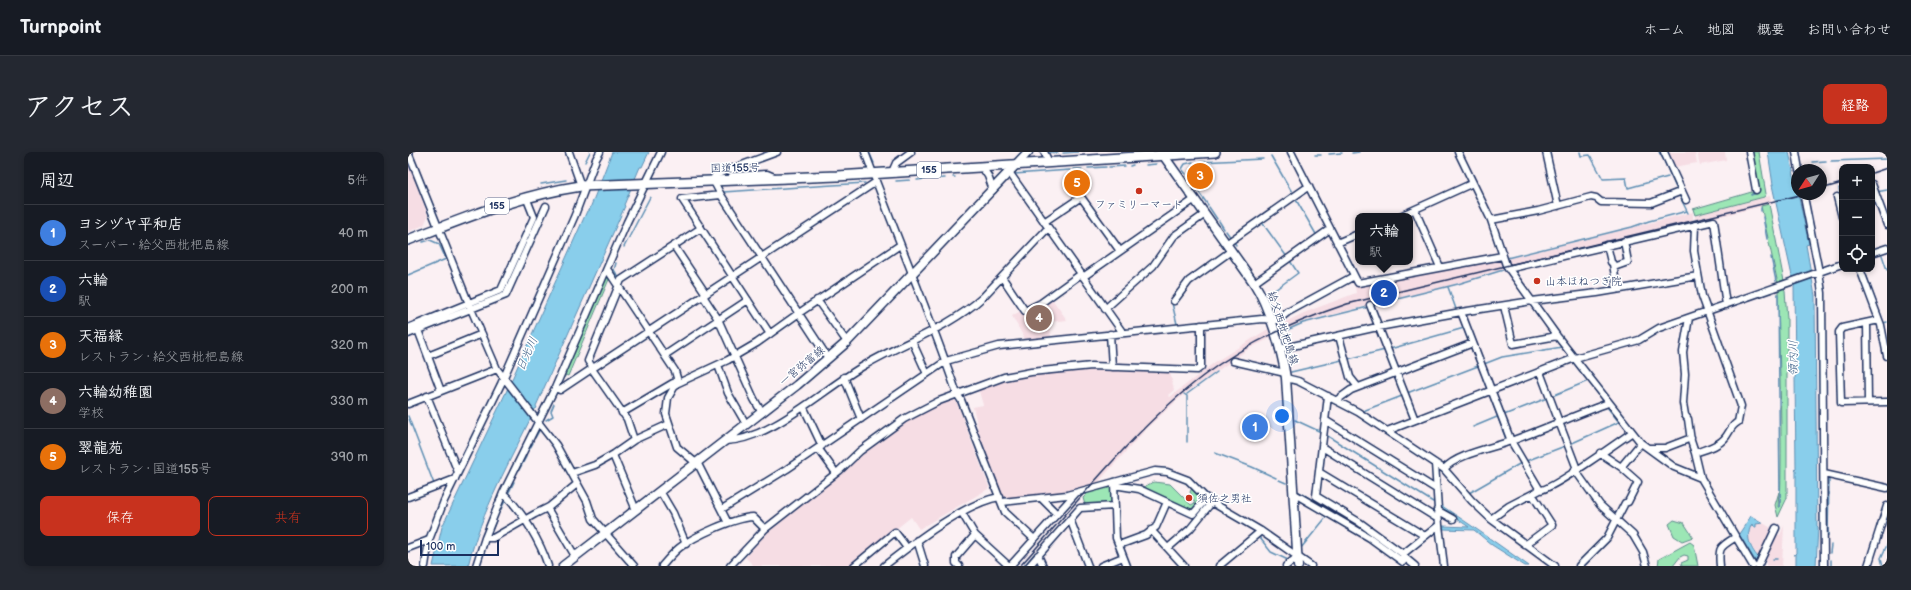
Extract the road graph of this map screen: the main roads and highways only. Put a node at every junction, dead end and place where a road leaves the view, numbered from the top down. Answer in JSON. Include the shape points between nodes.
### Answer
{"nodes":[{"id":1,"x":1028,"y":152,"type":"edge"},
{"id":2,"x":1215,"y":152,"type":"edge"},
{"id":3,"x":1162,"y":154,"type":"edge"},
{"id":4,"x":1018,"y":164,"type":"junction"},
{"id":5,"x":408,"y":240,"type":"edge"},
{"id":6,"x":562,"y":566,"type":"edge"},
{"id":7,"x":1298,"y":566,"type":"edge"}],
"edges":[{"from":1,"to":4,"type":"main road","name":"一宮弥富線"},
{"from":2,"to":3,"type":"highway","name":"国道155号","number":"155"},
{"from":3,"to":4,"type":"highway","name":"国道155号","number":"155"},
{"from":3,"to":7,"type":"main road","name":"給父西枇杷島線","via":[[1254,283],[1270,319],[1286,376]]},
{"from":4,"to":5,"type":"highway","name":"国道155号","number":"155","via":[[892,172],[875,178],[714,178],[586,186],[526,197],[487,209]]},
{"from":4,"to":6,"type":"main road","name":"一宮弥富線","via":[[912,276],[828,358],[762,413]]}]}
